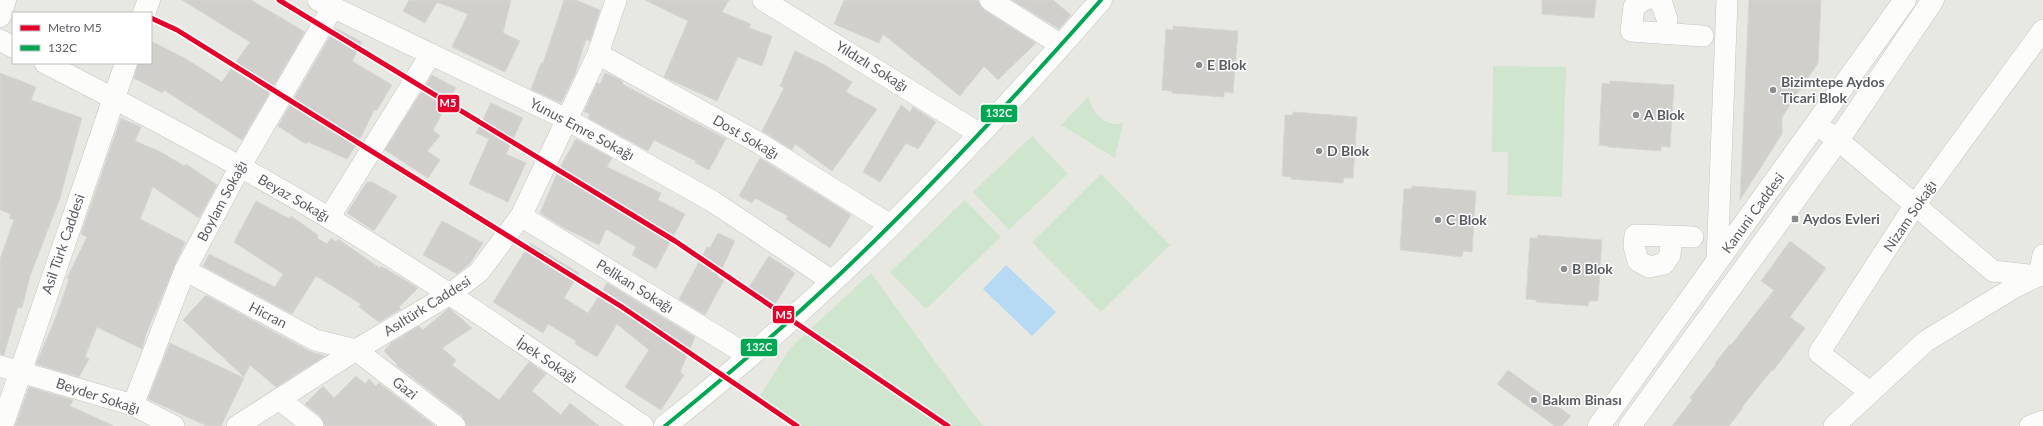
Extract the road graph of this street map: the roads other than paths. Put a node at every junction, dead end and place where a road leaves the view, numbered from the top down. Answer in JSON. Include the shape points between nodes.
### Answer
{"nodes":[{"id":1,"x":5,"y":0,"type":"edge"},
{"id":2,"x":149,"y":0,"type":"edge"},
{"id":3,"x":763,"y":0,"type":"edge"},
{"id":4,"x":990,"y":0,"type":"edge"},
{"id":5,"x":1101,"y":0,"type":"edge"},
{"id":6,"x":1644,"y":0,"type":"edge"},
{"id":7,"x":1657,"y":0,"type":"edge"},
{"id":8,"x":1727,"y":0,"type":"edge"},
{"id":9,"x":1905,"y":0,"type":"edge"},
{"id":10,"x":1933,"y":0,"type":"edge"},
{"id":11,"x":609,"y":2,"type":"edge"},
{"id":12,"x":326,"y":4,"type":"edge"},
{"id":13,"x":144,"y":12,"type":"edge"},
{"id":14,"x":0,"y":16,"type":"edge"},
{"id":15,"x":1667,"y":19,"type":"dead end"},
{"id":16,"x":2043,"y":30,"type":"edge"},
{"id":17,"x":1703,"y":36,"type":"dead end"},
{"id":18,"x":0,"y":40,"type":"edge"},
{"id":19,"x":1061,"y":45,"type":"junction"},
{"id":20,"x":12,"y":46,"type":"edge"},
{"id":21,"x":430,"y":54,"type":"junction"},
{"id":22,"x":598,"y":54,"type":"junction"},
{"id":23,"x":47,"y":64,"type":"edge"},
{"id":24,"x":126,"y":64,"type":"edge"},
{"id":25,"x":113,"y":98,"type":"junction"},
{"id":26,"x":566,"y":119,"type":"junction"},
{"id":27,"x":1817,"y":125,"type":"junction"},
{"id":28,"x":980,"y":134,"type":"junction"},
{"id":29,"x":1838,"y":140,"type":"junction"},
{"id":30,"x":240,"y":167,"type":"junction"},
{"id":31,"x":1915,"y":205,"type":"junction"},
{"id":32,"x":521,"y":216,"type":"junction"},
{"id":33,"x":329,"y":218,"type":"junction"},
{"id":34,"x":890,"y":226,"type":"junction"},
{"id":35,"x":1693,"y":237,"type":"dead end"},
{"id":36,"x":1671,"y":244,"type":"dead end"},
{"id":37,"x":2043,"y":255,"type":"edge"},
{"id":38,"x":1717,"y":262,"type":"junction"},
{"id":39,"x":185,"y":270,"type":"junction"},
{"id":40,"x":2041,"y":275,"type":"edge"},
{"id":41,"x":832,"y":281,"type":"junction"},
{"id":42,"x":450,"y":294,"type":"junction"},
{"id":43,"x":356,"y":350,"type":"junction"},
{"id":44,"x":750,"y":356,"type":"junction"},
{"id":45,"x":10,"y":369,"type":"edge"},
{"id":46,"x":1870,"y":392,"type":"junction"},
{"id":47,"x":279,"y":399,"type":"junction"},
{"id":48,"x":133,"y":405,"type":"junction"},
{"id":49,"x":2043,"y":421,"type":"edge"},
{"id":50,"x":2,"y":426,"type":"edge"},
{"id":51,"x":174,"y":426,"type":"edge"},
{"id":52,"x":237,"y":426,"type":"edge"},
{"id":53,"x":313,"y":426,"type":"edge"},
{"id":54,"x":455,"y":426,"type":"edge"},
{"id":55,"x":643,"y":426,"type":"edge"},
{"id":56,"x":665,"y":426,"type":"edge"},
{"id":57,"x":1599,"y":426,"type":"edge"},
{"id":58,"x":1630,"y":426,"type":"edge"},
{"id":59,"x":1834,"y":426,"type":"edge"},
{"id":60,"x":2030,"y":426,"type":"edge"}],
"edges":[{"from":1,"to":14,"type":"street"},
{"from":2,"to":13,"type":"street"},
{"from":3,"to":28,"type":"street","name":"Yıldızlı Sokağı"},
{"from":4,"to":19,"type":"street"},
{"from":5,"to":19,"type":"street"},
{"from":6,"to":17,"type":"street","via":[[1634,7],[1631,31]]},
{"from":7,"to":15,"type":"street","via":[[1661,1]]},
{"from":8,"to":38,"type":"street"},
{"from":9,"to":27,"type":"street","name":"Kanuni Caddesi"},
{"from":10,"to":29,"type":"street","name":"Kanuni Caddesi"},
{"from":11,"to":22,"type":"street","name":"Asıltürk Caddesi"},
{"from":12,"to":21,"type":"street","name":"Yunus Emre Sokağı"},
{"from":12,"to":30,"type":"street","name":"Boylam Sokağı"},
{"from":16,"to":31,"type":"street","name":"Nizam Sokağı"},
{"from":18,"to":20,"type":"street"},
{"from":19,"to":28,"type":"street"},
{"from":21,"to":26,"type":"street","name":"Yunus Emre Sokağı"},
{"from":21,"to":33,"type":"street"},
{"from":22,"to":26,"type":"street","name":"Asıltürk Caddesi"},
{"from":22,"to":34,"type":"street","name":"Dost Sokağı","via":[[759,143]]},
{"from":23,"to":25,"type":"street","name":"Beyaz Sokağı"},
{"from":24,"to":25,"type":"street","name":"Asil Türk Caddesi"},
{"from":25,"to":30,"type":"street","name":"Beyaz Sokağı"},
{"from":25,"to":45,"type":"street","name":"Asil Türk Caddesi"},
{"from":26,"to":32,"type":"street","name":"Asıltürk Caddesi"},
{"from":26,"to":41,"type":"street","name":"Yunus Emre Sokağı","via":[[712,201]]},
{"from":27,"to":29,"type":"street"},
{"from":27,"to":38,"type":"street","name":"Kanuni Caddesi"},
{"from":28,"to":34,"type":"street"},
{"from":29,"to":31,"type":"street"},
{"from":29,"to":58,"type":"street","name":"Kanuni Caddesi"},
{"from":30,"to":33,"type":"street","name":"Beyaz Sokağı"},
{"from":30,"to":39,"type":"street","name":"Boylam Sokağı"},
{"from":31,"to":40,"type":"street","via":[[1994,271]]},
{"from":31,"to":46,"type":"street","name":"Nizam Sokağı","via":[[1819,353]]},
{"from":32,"to":42,"type":"street","name":"Asıltürk Caddesi","via":[[480,272]]},
{"from":32,"to":44,"type":"street","name":"Pelikan Sokağı"},
{"from":33,"to":42,"type":"street","name":"Beyaz Sokağı"},
{"from":34,"to":41,"type":"street"},
{"from":35,"to":36,"type":"street","via":[[1635,234],[1634,246],[1638,261],[1649,267],[1664,264],[1670,255]]},
{"from":37,"to":40,"type":"street"},
{"from":38,"to":57,"type":"street","name":"Kanuni Caddesi"},
{"from":39,"to":43,"type":"street","name":"Hicran","via":[[315,340]]},
{"from":39,"to":48,"type":"street","name":"Boylam Sokağı"},
{"from":40,"to":46,"type":"street","via":[[2015,287],[1926,341]]},
{"from":41,"to":44,"type":"street"},
{"from":42,"to":43,"type":"street","name":"Asıltürk Caddesi"},
{"from":42,"to":55,"type":"street","name":"İpek Sokağı"},
{"from":43,"to":47,"type":"street","name":"Asıltürk Caddesi"},
{"from":43,"to":54,"type":"street","name":"Gazi"},
{"from":44,"to":56,"type":"street"},
{"from":45,"to":48,"type":"street","name":"Beyder Sokağı"},
{"from":45,"to":50,"type":"street","name":"Asil Türk Caddesi"},
{"from":46,"to":59,"type":"street"},
{"from":47,"to":52,"type":"street","name":"Asıltürk Caddesi"},
{"from":47,"to":53,"type":"street"},
{"from":48,"to":51,"type":"street","name":"Beyder Sokağı"},
{"from":49,"to":60,"type":"street"}]}
